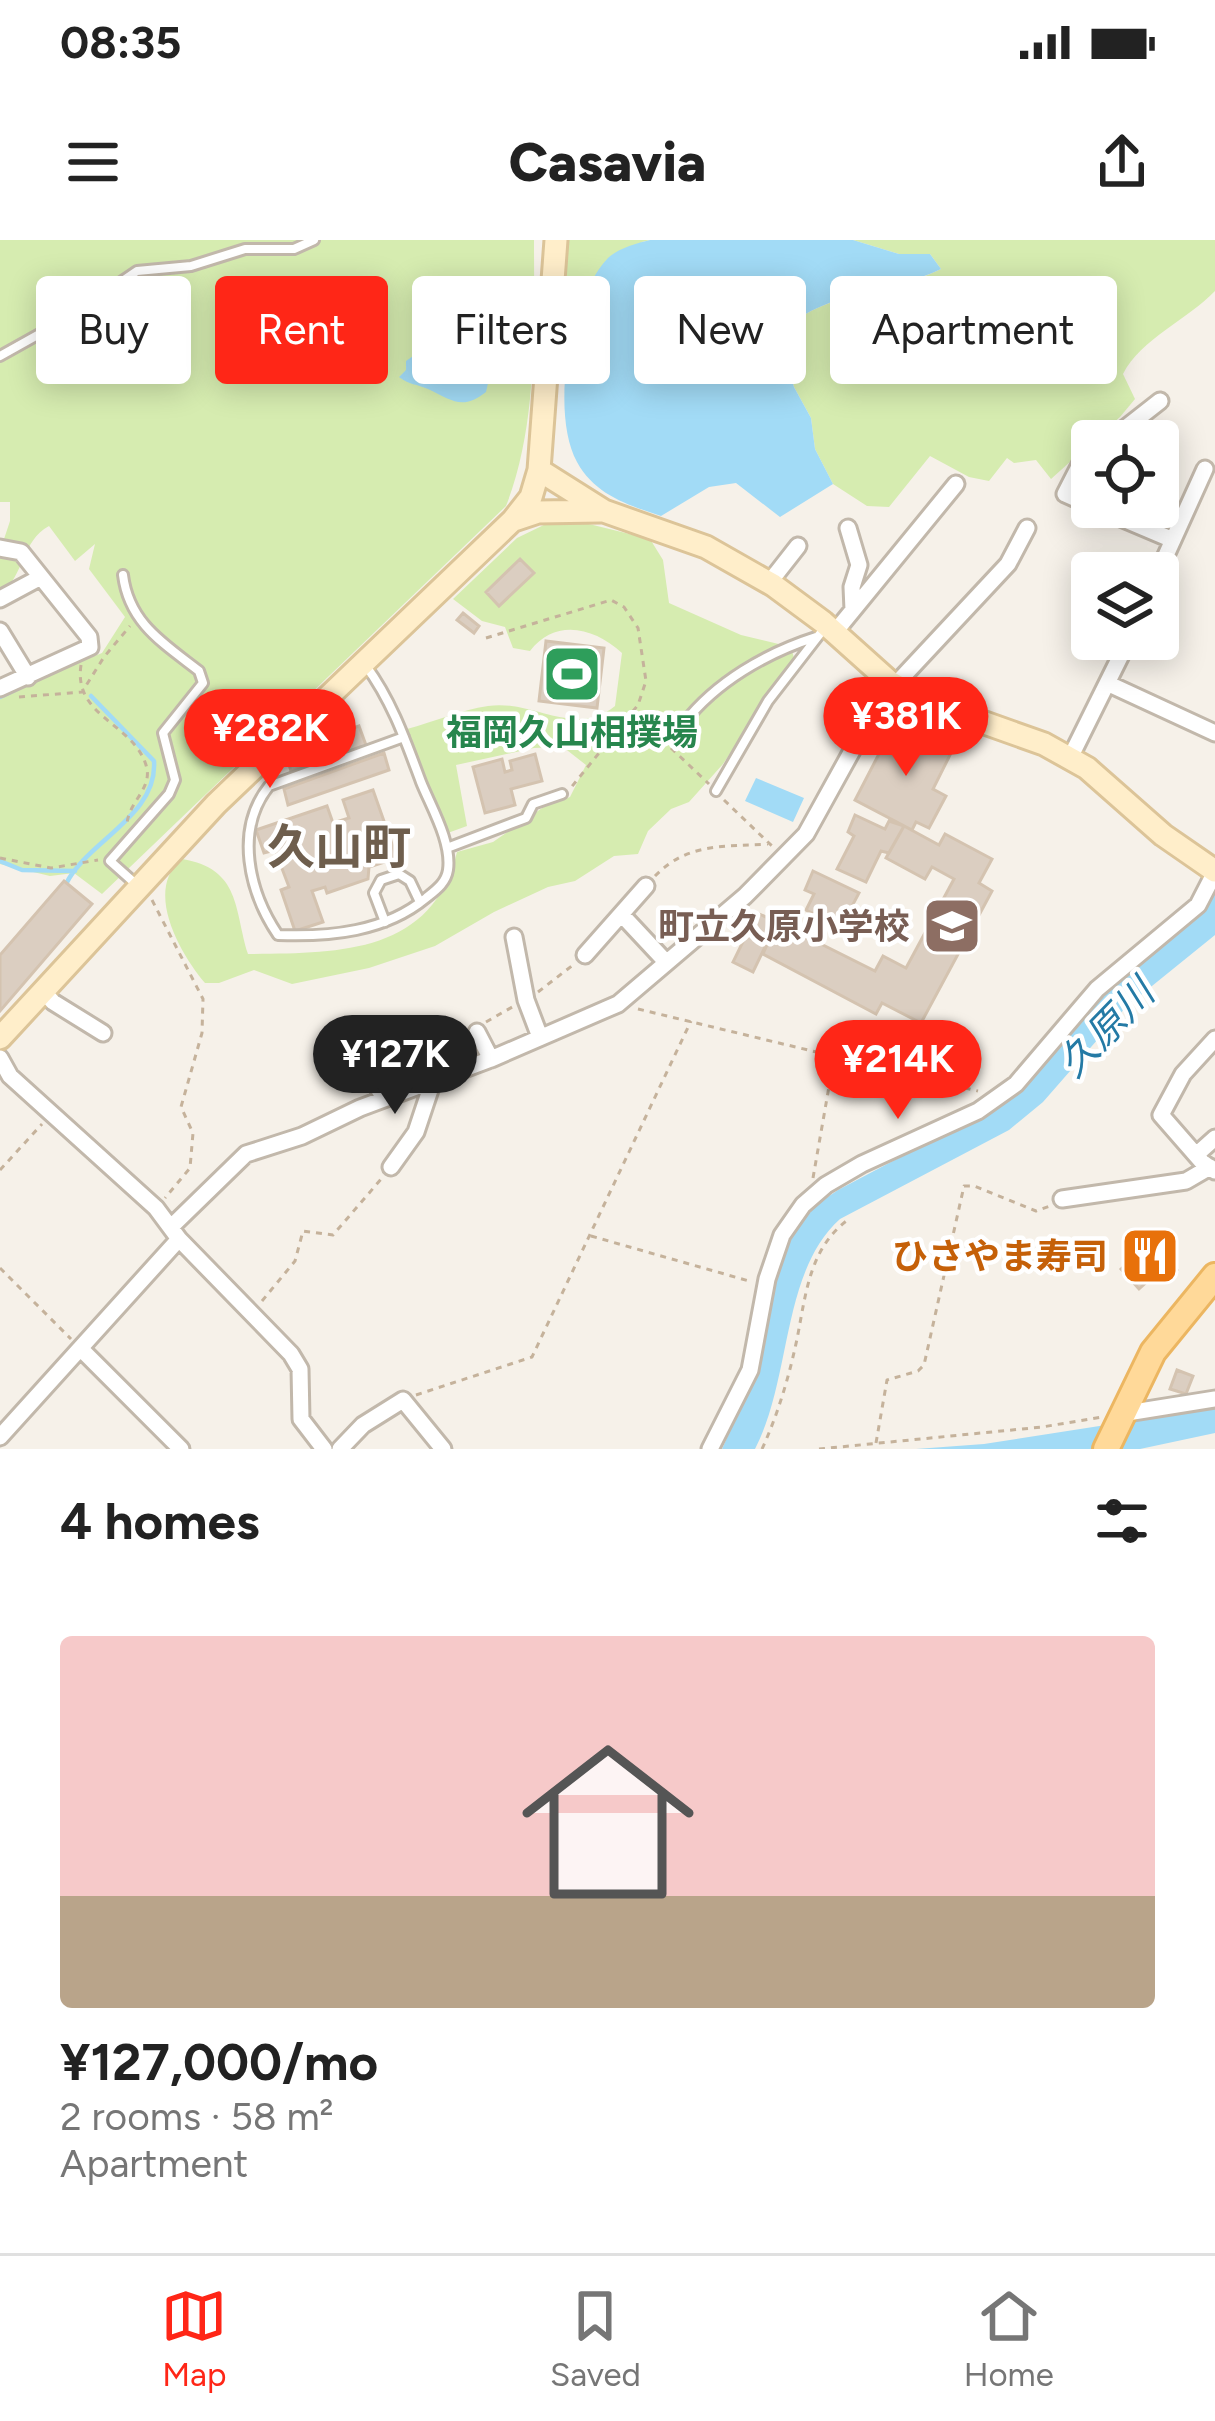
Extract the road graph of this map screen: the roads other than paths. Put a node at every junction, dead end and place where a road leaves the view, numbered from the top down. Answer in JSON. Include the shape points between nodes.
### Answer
{"nodes":[{"id":1,"x":314,"y":240,"type":"edge"},
{"id":2,"x":556,"y":240,"type":"edge"},
{"id":3,"x":0,"y":356,"type":"edge"},
{"id":4,"x":1160,"y":401,"type":"dead end"},
{"id":5,"x":1136,"y":420,"type":"edge"},
{"id":6,"x":1205,"y":469,"type":"dead end"},
{"id":7,"x":539,"y":470,"type":"junction"},
{"id":8,"x":956,"y":484,"type":"dead end"},
{"id":9,"x":604,"y":512,"type":"junction"},
{"id":10,"x":513,"y":520,"type":"junction"},
{"id":11,"x":848,"y":528,"type":"dead end"},
{"id":12,"x":1027,"y":528,"type":"dead end"},
{"id":13,"x":1144,"y":528,"type":"edge"},
{"id":14,"x":1172,"y":540,"type":"junction"},
{"id":15,"x":797,"y":546,"type":"dead end"},
{"id":16,"x":0,"y":548,"type":"edge"},
{"id":17,"x":1167,"y":552,"type":"edge"},
{"id":18,"x":123,"y":575,"type":"dead end"},
{"id":19,"x":40,"y":577,"type":"junction"},
{"id":20,"x":769,"y":583,"type":"junction"},
{"id":21,"x":0,"y":599,"type":"edge"},
{"id":22,"x":853,"y":610,"type":"junction"},
{"id":23,"x":0,"y":631,"type":"edge"},
{"id":24,"x":826,"y":631,"type":"junction"},
{"id":25,"x":1120,"y":660,"type":"edge"},
{"id":26,"x":365,"y":664,"type":"junction"},
{"id":27,"x":28,"y":677,"type":"junction"},
{"id":28,"x":892,"y":683,"type":"junction"},
{"id":29,"x":1109,"y":684,"type":"junction"},
{"id":30,"x":0,"y":688,"type":"edge"},
{"id":31,"x":684,"y":723,"type":"dead end"},
{"id":32,"x":1215,"y":734,"type":"edge"},
{"id":33,"x":404,"y":737,"type":"junction"},
{"id":34,"x":1070,"y":758,"type":"junction"},
{"id":35,"x":716,"y":791,"type":"road end"},
{"id":36,"x":562,"y":794,"type":"road end"},
{"id":37,"x":446,"y":848,"type":"junction"},
{"id":38,"x":1215,"y":872,"type":"edge"},
{"id":39,"x":142,"y":885,"type":"junction"},
{"id":40,"x":646,"y":886,"type":"road end"},
{"id":41,"x":420,"y":903,"type":"junction"},
{"id":42,"x":623,"y":916,"type":"junction"},
{"id":43,"x":385,"y":922,"type":"junction"},
{"id":44,"x":514,"y":937,"type":"dead end"},
{"id":45,"x":584,"y":956,"type":"dead end"},
{"id":46,"x":666,"y":962,"type":"junction"},
{"id":47,"x":43,"y":991,"type":"junction"},
{"id":48,"x":371,"y":1032,"type":"dead end"},
{"id":49,"x":477,"y":1032,"type":"dead end"},
{"id":50,"x":103,"y":1033,"type":"dead end"},
{"id":51,"x":540,"y":1037,"type":"junction"},
{"id":52,"x":0,"y":1038,"type":"edge"},
{"id":53,"x":1215,"y":1039,"type":"edge"},
{"id":54,"x":0,"y":1058,"type":"edge"},
{"id":55,"x":491,"y":1060,"type":"junction"},
{"id":56,"x":434,"y":1078,"type":"junction"},
{"id":57,"x":383,"y":1098,"type":"junction"},
{"id":58,"x":1215,"y":1138,"type":"edge"},
{"id":59,"x":1207,"y":1164,"type":"edge"},
{"id":60,"x":391,"y":1167,"type":"road end"},
{"id":61,"x":1062,"y":1199,"type":"road end"},
{"id":62,"x":175,"y":1233,"type":"junction"},
{"id":63,"x":1215,"y":1276,"type":"edge"},
{"id":64,"x":81,"y":1349,"type":"junction"},
{"id":65,"x":1215,"y":1399,"type":"edge"},
{"id":66,"x":1121,"y":1414,"type":"junction"},
{"id":67,"x":0,"y":1437,"type":"edge"},
{"id":68,"x":181,"y":1449,"type":"edge"},
{"id":69,"x":324,"y":1449,"type":"edge"},
{"id":70,"x":340,"y":1449,"type":"edge"},
{"id":71,"x":443,"y":1449,"type":"edge"},
{"id":72,"x":710,"y":1449,"type":"edge"},
{"id":73,"x":1106,"y":1449,"type":"edge"}],
"edges":[{"from":1,"to":3,"type":"lane","via":[[294,250],[245,249],[137,271]]},
{"from":2,"to":7,"type":"street"},
{"from":4,"to":5,"type":"street"},
{"from":6,"to":14,"type":"street"},
{"from":7,"to":9,"type":"street"},
{"from":7,"to":10,"type":"street"},
{"from":8,"to":22,"type":"street"},
{"from":9,"to":10,"type":"street"},
{"from":9,"to":20,"type":"street","via":[[706,547]]},
{"from":10,"to":26,"type":"street"},
{"from":11,"to":22,"type":"street","via":[[860,565]]},
{"from":12,"to":28,"type":"street","via":[[1008,564]]},
{"from":13,"to":14,"type":"street"},
{"from":14,"to":17,"type":"street"},
{"from":15,"to":20,"type":"street"},
{"from":16,"to":19,"type":"street","via":[[21,552]]},
{"from":18,"to":39,"type":"lane","via":[[135,615],[203,683],[163,733],[175,780],[169,794],[110,861]]},
{"from":19,"to":21,"type":"street"},
{"from":19,"to":27,"type":"street","via":[[90,647]]},
{"from":20,"to":24,"type":"street"},
{"from":22,"to":24,"type":"street"},
{"from":23,"to":27,"type":"street"},
{"from":24,"to":28,"type":"street"},
{"from":24,"to":31,"type":"lane","via":[[773,651],[705,696]]},
{"from":24,"to":35,"type":"lane","via":[[768,700]]},
{"from":25,"to":29,"type":"street"},
{"from":26,"to":33,"type":"lane"},
{"from":26,"to":39,"type":"street"},
{"from":27,"to":30,"type":"street"},
{"from":28,"to":34,"type":"street"},
{"from":28,"to":46,"type":"street","via":[[806,834]]},
{"from":29,"to":32,"type":"street"},
{"from":29,"to":34,"type":"street"},
{"from":33,"to":37,"type":"lane"},
{"from":33,"to":43,"type":"lane","via":[[269,786],[247,832],[260,908],[278,935]]},
{"from":34,"to":38,"type":"street"},
{"from":36,"to":37,"type":"lane","via":[[533,804],[526,818]]},
{"from":37,"to":41,"type":"lane","via":[[448,874]]},
{"from":38,"to":72,"type":"street","via":[[1198,905],[1097,989],[1016,1084],[809,1199],[782,1235],[750,1370]]},
{"from":39,"to":47,"type":"street"},
{"from":40,"to":42,"type":"street"},
{"from":41,"to":43,"type":"lane"},
{"from":41,"to":43,"type":"lane","via":[[399,874],[381,880],[374,892]]},
{"from":42,"to":45,"type":"street"},
{"from":42,"to":46,"type":"street"},
{"from":44,"to":51,"type":"street"},
{"from":46,"to":51,"type":"street","via":[[618,1004]]},
{"from":47,"to":50,"type":"street"},
{"from":47,"to":52,"type":"street"},
{"from":48,"to":57,"type":"street","via":[[357,1054]]},
{"from":49,"to":55,"type":"street"},
{"from":51,"to":55,"type":"street"},
{"from":53,"to":59,"type":"street","via":[[1183,1074],[1162,1115]]},
{"from":54,"to":62,"type":"street"},
{"from":55,"to":56,"type":"street"},
{"from":56,"to":57,"type":"street"},
{"from":56,"to":60,"type":"street","via":[[416,1132]]},
{"from":57,"to":62,"type":"street","via":[[246,1154]]},
{"from":58,"to":59,"type":"street"},
{"from":59,"to":61,"type":"street","via":[[1186,1181]]},
{"from":62,"to":64,"type":"street"},
{"from":62,"to":69,"type":"street","via":[[300,1369],[302,1419]]},
{"from":63,"to":66,"type":"main road","via":[[1153,1352]]},
{"from":64,"to":67,"type":"street"},
{"from":64,"to":68,"type":"street"},
{"from":65,"to":66,"type":"street"},
{"from":66,"to":73,"type":"main road"},
{"from":70,"to":71,"type":"street","via":[[403,1400]]}]}
